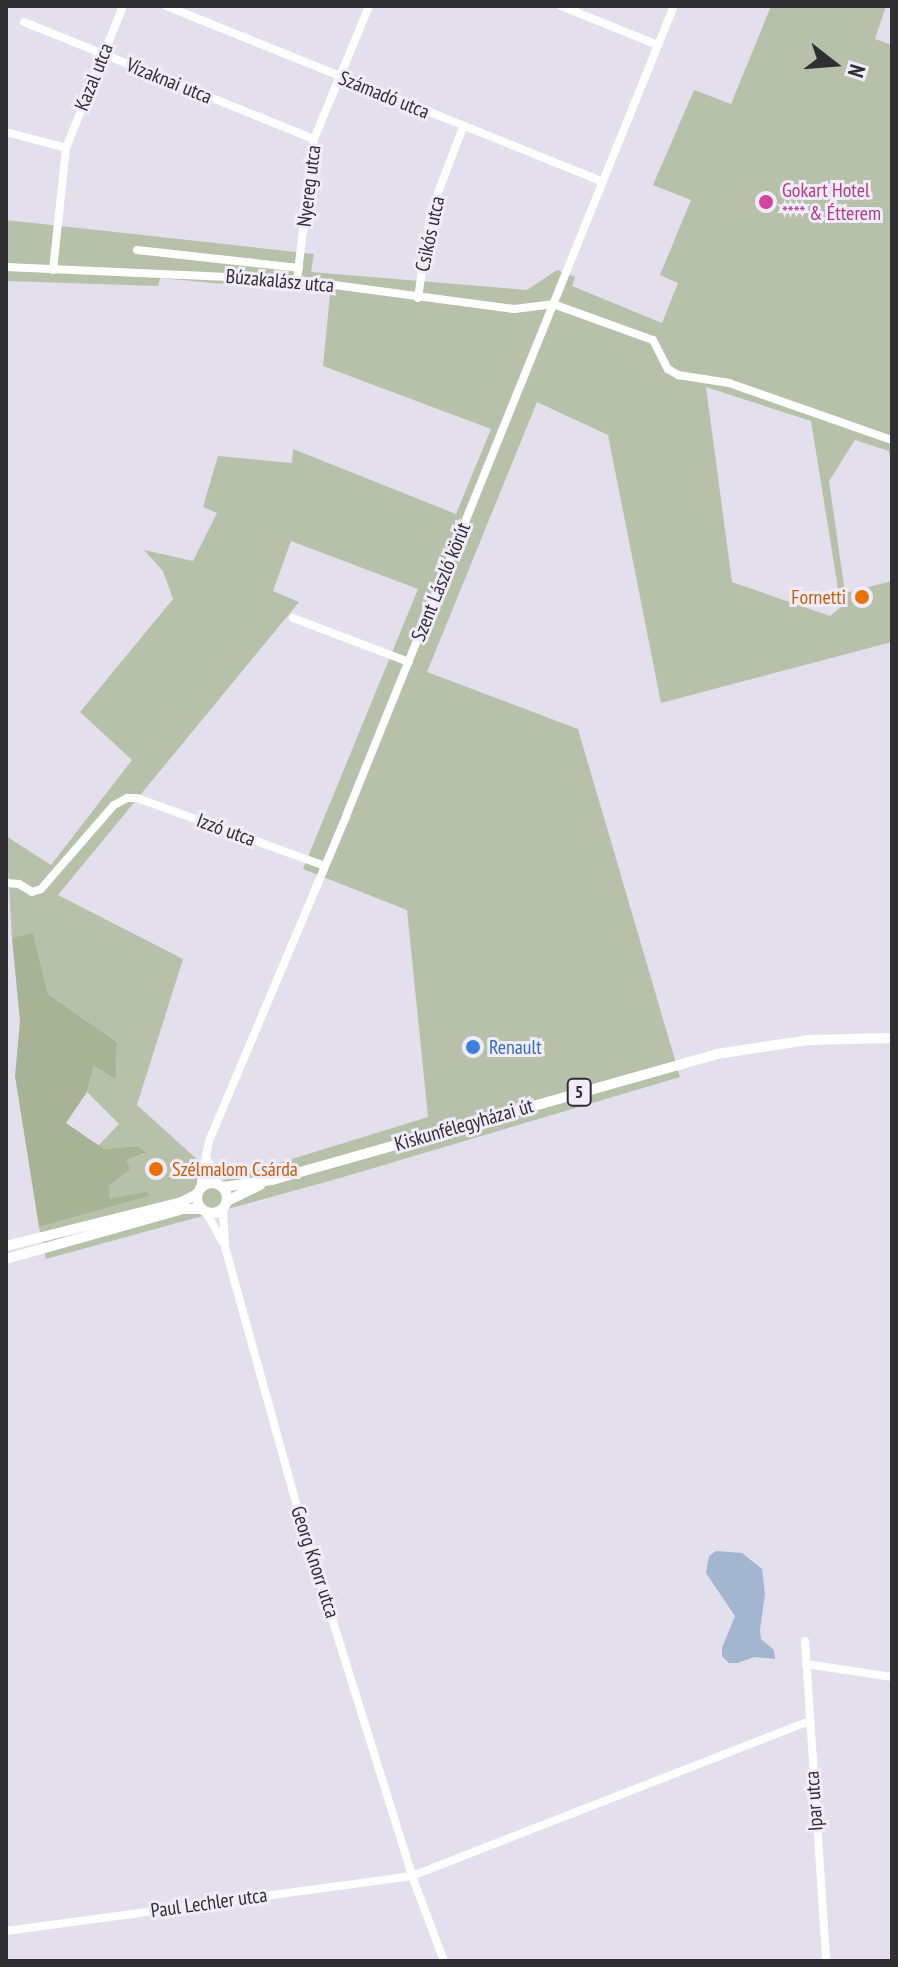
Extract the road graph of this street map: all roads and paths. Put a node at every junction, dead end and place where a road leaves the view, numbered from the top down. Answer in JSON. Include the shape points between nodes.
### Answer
{"nodes":[{"id":1,"x":123,"y":6,"type":"edge"},
{"id":2,"x":166,"y":6,"type":"edge"},
{"id":3,"x":369,"y":6,"type":"edge"},
{"id":4,"x":561,"y":6,"type":"edge"},
{"id":5,"x":674,"y":6,"type":"edge"},
{"id":6,"x":24,"y":22,"type":"dead end"},
{"id":7,"x":658,"y":45,"type":"junction"},
{"id":8,"x":103,"y":54,"type":"junction"},
{"id":9,"x":340,"y":78,"type":"junction"},
{"id":10,"x":463,"y":127,"type":"junction"},
{"id":11,"x":6,"y":132,"type":"edge"},
{"id":12,"x":314,"y":139,"type":"junction"},
{"id":13,"x":66,"y":148,"type":"junction"},
{"id":14,"x":603,"y":182,"type":"junction"},
{"id":15,"x":137,"y":250,"type":"dead end"},
{"id":16,"x":6,"y":267,"type":"edge"},
{"id":17,"x":299,"y":268,"type":"junction"},
{"id":18,"x":53,"y":270,"type":"junction"},
{"id":19,"x":297,"y":280,"type":"junction"},
{"id":20,"x":418,"y":298,"type":"junction"},
{"id":21,"x":553,"y":304,"type":"junction"},
{"id":22,"x":892,"y":440,"type":"edge"},
{"id":23,"x":293,"y":618,"type":"dead end"},
{"id":24,"x":409,"y":662,"type":"junction"},
{"id":25,"x":325,"y":866,"type":"junction"},
{"id":26,"x":6,"y":883,"type":"edge"},
{"id":27,"x":892,"y":1038,"type":"edge"},
{"id":28,"x":205,"y":1156,"type":"junction"},
{"id":29,"x":272,"y":1180,"type":"junction"},
{"id":30,"x":220,"y":1185,"type":"junction"},
{"id":31,"x":198,"y":1191,"type":"junction"},
{"id":32,"x":225,"y":1205,"type":"junction"},
{"id":33,"x":203,"y":1210,"type":"junction"},
{"id":34,"x":6,"y":1246,"type":"edge"},
{"id":35,"x":225,"y":1247,"type":"junction"},
{"id":36,"x":6,"y":1259,"type":"edge"},
{"id":37,"x":805,"y":1641,"type":"dead end"},
{"id":38,"x":806,"y":1664,"type":"junction"},
{"id":39,"x":892,"y":1677,"type":"edge"},
{"id":40,"x":808,"y":1722,"type":"junction"},
{"id":41,"x":412,"y":1876,"type":"junction"},
{"id":42,"x":6,"y":1931,"type":"edge"},
{"id":43,"x":444,"y":1961,"type":"edge"},
{"id":44,"x":826,"y":1961,"type":"edge"}],
"edges":[{"from":1,"to":8,"type":"street","name":"Kazal utca"},
{"from":2,"to":9,"type":"street","name":"Számadó utca"},
{"from":3,"to":9,"type":"street","name":"Nyereg utca"},
{"from":4,"to":7,"type":"street"},
{"from":5,"to":7,"type":"street","name":"Szent László körút"},
{"from":6,"to":8,"type":"street","name":"Vízaknai utca"},
{"from":7,"to":14,"type":"street","name":"Szent László körút"},
{"from":8,"to":12,"type":"street","name":"Vízaknai utca"},
{"from":8,"to":13,"type":"street","name":"Kazal utca"},
{"from":9,"to":10,"type":"street","name":"Számadó utca"},
{"from":9,"to":12,"type":"street","name":"Nyereg utca"},
{"from":10,"to":14,"type":"street","name":"Számadó utca"},
{"from":10,"to":20,"type":"street","name":"Csikós utca","via":[[431,211]]},
{"from":11,"to":13,"type":"street"},
{"from":12,"to":17,"type":"street","name":"Nyereg utca"},
{"from":13,"to":18,"type":"street","name":"Kazal utca"},
{"from":14,"to":21,"type":"street","name":"Szent László körút"},
{"from":15,"to":17,"type":"street","name":"Búzakalász utca"},
{"from":16,"to":18,"type":"street","name":"Búzakalász utca"},
{"from":17,"to":19,"type":"street","name":"Nyereg utca"},
{"from":18,"to":19,"type":"street","name":"Búzakalász utca"},
{"from":19,"to":20,"type":"street","name":"Búzakalász utca"},
{"from":20,"to":21,"type":"street","name":"Búzakalász utca","via":[[514,309]]},
{"from":21,"to":22,"type":"street","via":[[653,340],[668,369],[678,375],[729,383]]},
{"from":21,"to":24,"type":"street","name":"Szent László körút"},
{"from":23,"to":24,"type":"street"},
{"from":24,"to":25,"type":"street","name":"Szent László körút"},
{"from":25,"to":26,"type":"street","name":"Izzó utca","via":[[127,798],[114,805],[41,889],[32,892]]},
{"from":25,"to":28,"type":"street","name":"Szent László körút"},
{"from":27,"to":29,"type":"main road","name":"Kiskunfélegyházai út","number":"5","via":[[808,1040],[717,1054]]},
{"from":28,"to":30,"type":"street"},
{"from":28,"to":31,"type":"street","name":"Szent László körút"},
{"from":29,"to":30,"type":"main road","name":"Kiskunfélegyházai út","number":"5"},
{"from":29,"to":32,"type":"main road","name":"Kiskunfélegyházai út","number":"5"},
{"from":30,"to":31,"type":"main road","number":"5","via":[[208,1183]]},
{"from":30,"to":32,"type":"main road"},
{"from":31,"to":33,"type":"main road"},
{"from":31,"to":34,"type":"main road","number":"5","via":[[182,1202]]},
{"from":32,"to":33,"type":"main road","number":"5"},
{"from":32,"to":35,"type":"street","name":"Georg Knorr utca"},
{"from":33,"to":35,"type":"street","name":"Georg Knorr utca"},
{"from":33,"to":36,"type":"main road","number":"5","via":[[183,1209]]},
{"from":35,"to":41,"type":"street","name":"Georg Knorr utca","via":[[297,1506]]},
{"from":37,"to":38,"type":"street","name":"Ipar utca"},
{"from":38,"to":39,"type":"street"},
{"from":38,"to":40,"type":"street","name":"Ipar utca"},
{"from":40,"to":41,"type":"street","name":"Paul Lechler utca"},
{"from":40,"to":44,"type":"street","name":"Ipar utca"},
{"from":41,"to":42,"type":"street","name":"Paul Lechler utca"},
{"from":41,"to":43,"type":"street","name":"Georg Knorr utca"}]}
